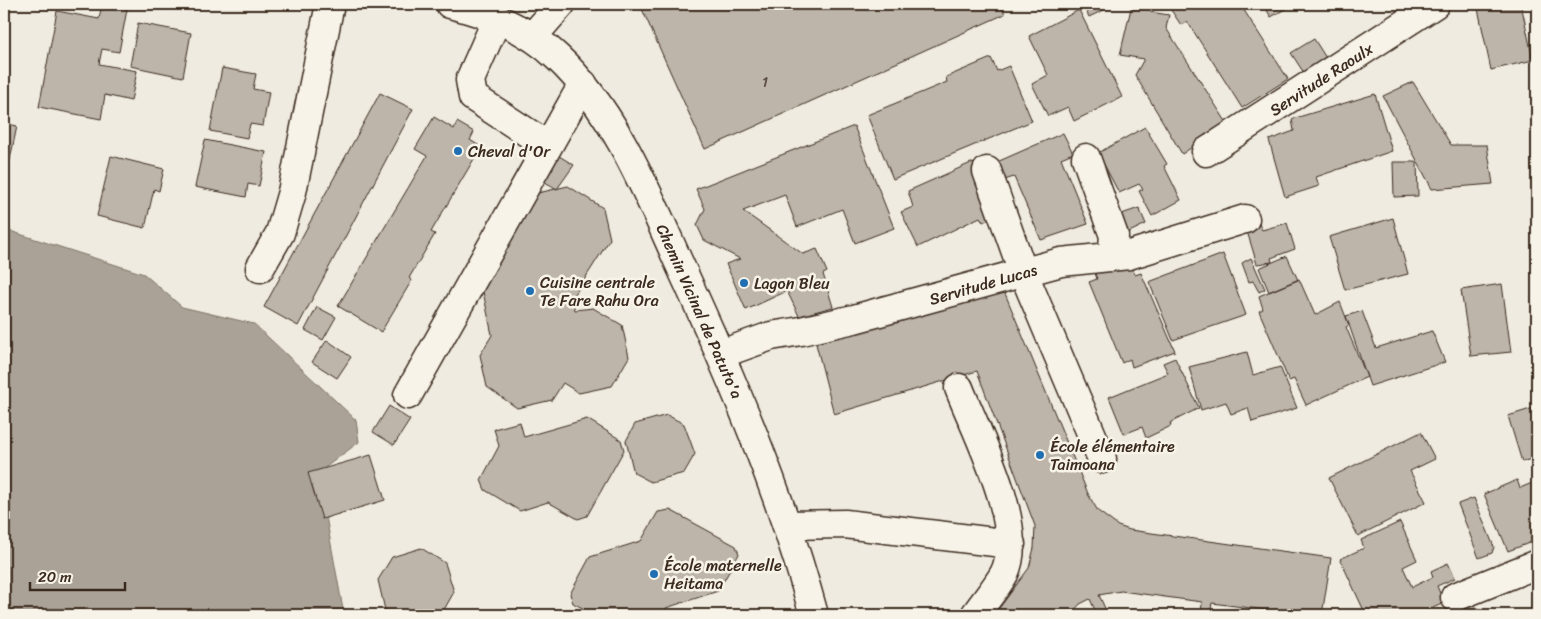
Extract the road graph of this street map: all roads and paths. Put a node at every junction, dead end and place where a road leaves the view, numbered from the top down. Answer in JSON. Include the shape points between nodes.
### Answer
{"nodes":[{"id":1,"x":330,"y":4,"type":"edge"},
{"id":2,"x":450,"y":4,"type":"edge"},
{"id":3,"x":561,"y":4,"type":"edge"},
{"id":4,"x":1435,"y":4,"type":"edge"},
{"id":5,"x":502,"y":11,"type":"edge"},
{"id":6,"x":533,"y":36,"type":"junction"},
{"id":7,"x":583,"y":84,"type":"junction"},
{"id":8,"x":548,"y":146,"type":"junction"},
{"id":9,"x":1206,"y":152,"type":"dead end"},
{"id":10,"x":1086,"y":158,"type":"dead end"},
{"id":11,"x":987,"y":171,"type":"dead end"},
{"id":12,"x":1245,"y":219,"type":"dead end"},
{"id":13,"x":1112,"y":257,"type":"junction"},
{"id":14,"x":260,"y":268,"type":"dead end"},
{"id":15,"x":1023,"y":272,"type":"junction"},
{"id":16,"x":721,"y":354,"type":"junction"},
{"id":17,"x":959,"y":388,"type":"dead end"},
{"id":18,"x":408,"y":395,"type":"dead end"},
{"id":19,"x":1102,"y":459,"type":"dead end"},
{"id":20,"x":787,"y":525,"type":"junction"},
{"id":21,"x":1011,"y":544,"type":"junction"},
{"id":22,"x":1537,"y":564,"type":"edge"},
{"id":23,"x":1456,"y":597,"type":"dead end"},
{"id":24,"x":814,"y":615,"type":"edge"},
{"id":25,"x":975,"y":615,"type":"edge"}],
"edges":[{"from":1,"to":14,"type":"street","via":[[292,192],[280,232]]},
{"from":2,"to":5,"type":"street","name":"Chemin Vicinal de Patuto'a"},
{"from":3,"to":6,"type":"street"},
{"from":4,"to":9,"type":"street","name":"Servitude Raoulx"},
{"from":5,"to":6,"type":"street","name":"Chemin Vicinal de Patuto'a"},
{"from":5,"to":8,"type":"street","via":[[470,80],[470,90],[473,97]]},
{"from":6,"to":7,"type":"street","name":"Chemin Vicinal de Patuto'a"},
{"from":7,"to":8,"type":"street"},
{"from":7,"to":16,"type":"street","name":"Chemin Vicinal de Patuto'a","via":[[602,111],[652,204]]},
{"from":8,"to":18,"type":"street"},
{"from":10,"to":13,"type":"street","via":[[1114,236]]},
{"from":11,"to":15,"type":"street"},
{"from":12,"to":13,"type":"street","name":"Servitude Lucas","via":[[1129,255]]},
{"from":13,"to":15,"type":"street","name":"Servitude Lucas","via":[[1061,262]]},
{"from":15,"to":16,"type":"street","name":"Servitude Lucas","via":[[863,317],[771,336]]},
{"from":15,"to":19,"type":"street"},
{"from":16,"to":20,"type":"street","name":"Chemin Vicinal de Patuto'a","via":[[761,449]]},
{"from":17,"to":21,"type":"street","via":[[1006,507]]},
{"from":20,"to":21,"type":"street","via":[[845,524]]},
{"from":20,"to":24,"type":"street","name":"Chemin Vicinal de Patuto'a"},
{"from":21,"to":25,"type":"street","via":[[1004,573]]},
{"from":22,"to":23,"type":"street"}]}
